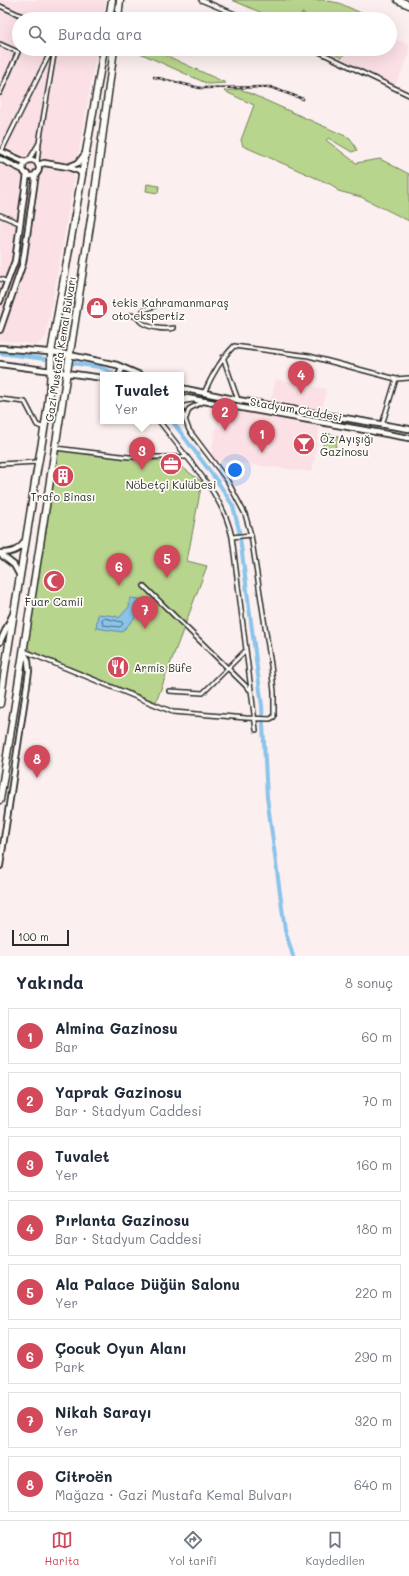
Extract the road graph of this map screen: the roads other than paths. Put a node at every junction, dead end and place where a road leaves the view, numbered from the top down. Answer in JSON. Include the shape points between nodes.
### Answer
{"nodes":[{"id":1,"x":112,"y":0,"type":"edge"},
{"id":2,"x":201,"y":0,"type":"edge"},
{"id":3,"x":398,"y":0,"type":"edge"},
{"id":4,"x":120,"y":1,"type":"edge"},
{"id":5,"x":0,"y":6,"type":"edge"},
{"id":6,"x":409,"y":6,"type":"edge"},
{"id":7,"x":13,"y":12,"type":"edge"},
{"id":8,"x":110,"y":12,"type":"edge"},
{"id":9,"x":119,"y":12,"type":"edge"},
{"id":10,"x":230,"y":12,"type":"edge"},
{"id":11,"x":0,"y":44,"type":"edge"},
{"id":12,"x":12,"y":49,"type":"edge"},
{"id":13,"x":16,"y":56,"type":"edge"},
{"id":14,"x":50,"y":56,"type":"edge"},
{"id":15,"x":53,"y":56,"type":"edge"},
{"id":16,"x":103,"y":56,"type":"edge"},
{"id":17,"x":113,"y":56,"type":"edge"},
{"id":18,"x":328,"y":56,"type":"edge"},
{"id":19,"x":0,"y":79,"type":"edge"},
{"id":20,"x":5,"y":81,"type":"junction"},
{"id":21,"x":1,"y":89,"type":"edge"},
{"id":22,"x":0,"y":93,"type":"edge"},
{"id":23,"x":409,"y":94,"type":"edge"},
{"id":24,"x":39,"y":143,"type":"junction"},
{"id":25,"x":1,"y":151,"type":"edge"},
{"id":26,"x":85,"y":154,"type":"junction"},
{"id":27,"x":0,"y":159,"type":"edge"},
{"id":28,"x":27,"y":161,"type":"junction"},
{"id":29,"x":37,"y":164,"type":"junction"},
{"id":30,"x":68,"y":167,"type":"junction"},
{"id":31,"x":25,"y":172,"type":"junction"},
{"id":32,"x":36,"y":173,"type":"junction"},
{"id":33,"x":82,"y":175,"type":"junction"},
{"id":34,"x":0,"y":215,"type":"edge"},
{"id":35,"x":19,"y":224,"type":"junction"},
{"id":36,"x":0,"y":279,"type":"edge"},
{"id":37,"x":8,"y":282,"type":"junction"},
{"id":38,"x":0,"y":301,"type":"edge"},
{"id":39,"x":155,"y":306,"type":"dead end"},
{"id":40,"x":130,"y":315,"type":"dead end"},
{"id":41,"x":137,"y":316,"type":"junction"},
{"id":42,"x":174,"y":328,"type":"dead end"},
{"id":43,"x":0,"y":330,"type":"edge"},
{"id":44,"x":0,"y":348,"type":"edge"},
{"id":45,"x":51,"y":353,"type":"junction"},
{"id":46,"x":69,"y":355,"type":"junction"},
{"id":47,"x":223,"y":357,"type":"junction"},
{"id":48,"x":0,"y":364,"type":"edge"},
{"id":49,"x":122,"y":369,"type":"junction"},
{"id":50,"x":51,"y":370,"type":"junction"},
{"id":51,"x":120,"y":372,"type":"edge"},
{"id":52,"x":131,"y":372,"type":"edge"},
{"id":53,"x":66,"y":373,"type":"junction"},
{"id":54,"x":100,"y":378,"type":"edge"},
{"id":55,"x":409,"y":378,"type":"edge"},
{"id":56,"x":396,"y":379,"type":"junction"},
{"id":57,"x":184,"y":389,"type":"edge"},
{"id":58,"x":204,"y":393,"type":"junction"},
{"id":59,"x":184,"y":399,"type":"edge"},
{"id":60,"x":0,"y":400,"type":"edge"},
{"id":61,"x":192,"y":400,"type":"junction"},
{"id":62,"x":238,"y":400,"type":"junction"},
{"id":63,"x":184,"y":401,"type":"edge"},
{"id":64,"x":202,"y":402,"type":"junction"},
{"id":65,"x":184,"y":415,"type":"edge"},
{"id":66,"x":186,"y":420,"type":"junction"},
{"id":67,"x":161,"y":424,"type":"edge"},
{"id":68,"x":382,"y":425,"type":"junction"},
{"id":69,"x":44,"y":428,"type":"junction"},
{"id":70,"x":409,"y":429,"type":"edge"},
{"id":71,"x":409,"y":438,"type":"edge"},
{"id":72,"x":55,"y":448,"type":"junction"},
{"id":73,"x":187,"y":457,"type":"junction"},
{"id":74,"x":39,"y":462,"type":"junction"},
{"id":75,"x":0,"y":464,"type":"edge"},
{"id":76,"x":251,"y":535,"type":"junction"},
{"id":77,"x":232,"y":537,"type":"junction"},
{"id":78,"x":26,"y":538,"type":"junction"},
{"id":79,"x":0,"y":553,"type":"edge"},
{"id":80,"x":20,"y":576,"type":"junction"},
{"id":81,"x":144,"y":586,"type":"dead end"},
{"id":82,"x":12,"y":616,"type":"junction"},
{"id":83,"x":0,"y":642,"type":"edge"},
{"id":84,"x":246,"y":650,"type":"junction"},
{"id":85,"x":23,"y":651,"type":"junction"},
{"id":86,"x":228,"y":668,"type":"junction"},
{"id":87,"x":169,"y":691,"type":"dead end"},
{"id":88,"x":251,"y":691,"type":"junction"},
{"id":89,"x":0,"y":704,"type":"edge"},
{"id":90,"x":255,"y":718,"type":"junction"},
{"id":91,"x":256,"y":730,"type":"dead end"},
{"id":92,"x":0,"y":800,"type":"edge"},
{"id":93,"x":0,"y":866,"type":"edge"}],
"edges":[{"from":1,"to":8,"type":"highway"},
{"from":2,"to":10,"type":"street"},
{"from":3,"to":6,"type":"highway"},
{"from":4,"to":9,"type":"highway"},
{"from":5,"to":7,"type":"street"},
{"from":11,"to":12,"type":"street"},
{"from":13,"to":20,"type":"street"},
{"from":14,"to":25,"type":"street"},
{"from":15,"to":24,"type":"street"},
{"from":16,"to":26,"type":"highway","name":"Gazi Mustafa Kemal Bulvarı"},
{"from":17,"to":46,"type":"highway","name":"Gazi Mustafa Kemal Bulvarı","via":[[93,206]]},
{"from":18,"to":23,"type":"street"},
{"from":19,"to":20,"type":"street"},
{"from":20,"to":21,"type":"street"},
{"from":21,"to":22,"type":"street"},
{"from":24,"to":28,"type":"street"},
{"from":24,"to":29,"type":"street"},
{"from":25,"to":28,"type":"street"},
{"from":26,"to":30,"type":"street","via":[[78,163]]},
{"from":26,"to":33,"type":"highway","name":"Gazi Mustafa Kemal Bulvarı"},
{"from":27,"to":31,"type":"street"},
{"from":28,"to":29,"type":"street"},
{"from":28,"to":31,"type":"street"},
{"from":29,"to":30,"type":"street"},
{"from":29,"to":32,"type":"street"},
{"from":30,"to":33,"type":"street"},
{"from":31,"to":32,"type":"street"},
{"from":31,"to":35,"type":"street"},
{"from":32,"to":43,"type":"street","via":[[23,263]]},
{"from":33,"to":45,"type":"highway","name":"Gazi Mustafa Kemal Bulvarı"},
{"from":34,"to":35,"type":"street"},
{"from":35,"to":37,"type":"street","via":[[15,261]]},
{"from":36,"to":37,"type":"street"},
{"from":37,"to":38,"type":"street"},
{"from":39,"to":41,"type":"street"},
{"from":40,"to":41,"type":"street"},
{"from":41,"to":42,"type":"street","via":[[142,322],[153,326]]},
{"from":44,"to":45,"type":"street"},
{"from":45,"to":46,"type":"street"},
{"from":45,"to":50,"type":"highway","name":"Gazi Mustafa Kemal Bulvarı"},
{"from":46,"to":49,"type":"street","via":[[117,365]]},
{"from":46,"to":53,"type":"highway","name":"Gazi Mustafa Kemal Bulvarı"},
{"from":47,"to":56,"type":"street","via":[[234,346],[309,356]]},
{"from":47,"to":58,"type":"street"},
{"from":47,"to":62,"type":"street"},
{"from":48,"to":50,"type":"street"},
{"from":49,"to":51,"type":"street"},
{"from":49,"to":52,"type":"street"},
{"from":50,"to":53,"type":"street"},
{"from":50,"to":69,"type":"highway","name":"Gazi Mustafa Kemal Bulvarı"},
{"from":53,"to":54,"type":"street"},
{"from":53,"to":72,"type":"highway","name":"Gazi Mustafa Kemal Bulvarı"},
{"from":55,"to":56,"type":"street"},
{"from":56,"to":68,"type":"street"},
{"from":57,"to":58,"type":"street","name":"Stadyum Caddesi"},
{"from":58,"to":62,"type":"street","name":"Stadyum Caddesi"},
{"from":59,"to":61,"type":"street","name":"Stadyum Caddesi"},
{"from":60,"to":69,"type":"street","via":[[25,402],[37,425]]},
{"from":61,"to":63,"type":"street"},
{"from":61,"to":64,"type":"street","name":"Stadyum Caddesi"},
{"from":62,"to":68,"type":"street","name":"Stadyum Caddesi"},
{"from":64,"to":66,"type":"street","via":[[189,409]]},
{"from":64,"to":71,"type":"street","name":"Stadyum Caddesi"},
{"from":65,"to":66,"type":"street"},
{"from":66,"to":76,"type":"street","via":[[189,430],[238,499]]},
{"from":67,"to":73,"type":"street"},
{"from":68,"to":70,"type":"street","name":"Stadyum Caddesi"},
{"from":69,"to":74,"type":"highway","name":"Gazi Mustafa Kemal Bulvarı"},
{"from":72,"to":73,"type":"street","via":[[129,457]]},
{"from":72,"to":85,"type":"highway","name":"Gazi Mustafa Kemal Bulvarı"},
{"from":73,"to":77,"type":"street","via":[[217,496],[225,512]]},
{"from":74,"to":75,"type":"street"},
{"from":74,"to":78,"type":"highway","name":"Gazi Mustafa Kemal Bulvarı"},
{"from":76,"to":77,"type":"street"},
{"from":76,"to":90,"type":"street","via":[[276,711],[270,720]]},
{"from":77,"to":84,"type":"street"},
{"from":78,"to":79,"type":"street","via":[[17,550]]},
{"from":78,"to":80,"type":"highway","name":"Gazi Mustafa Kemal Bulvarı"},
{"from":79,"to":80,"type":"street","via":[[14,564]]},
{"from":80,"to":82,"type":"highway","name":"Gazi Mustafa Kemal Bulvarı"},
{"from":81,"to":86,"type":"street"},
{"from":82,"to":83,"type":"street","name":"Gazi Mustafa Kemal Bulvarı"},
{"from":82,"to":89,"type":"highway","name":"Gazi Mustafa Kemal Bulvarı"},
{"from":84,"to":86,"type":"street"},
{"from":84,"to":88,"type":"street"},
{"from":85,"to":90,"type":"street","via":[[173,712]]},
{"from":85,"to":92,"type":"highway","name":"Gazi Mustafa Kemal Bulvarı"},
{"from":85,"to":93,"type":"street","name":"Gazi Mustafa Kemal Bulvarı","via":[[28,660],[29,671]]},
{"from":86,"to":87,"type":"street","via":[[203,693]]},
{"from":86,"to":88,"type":"street"},
{"from":88,"to":90,"type":"street"},
{"from":90,"to":91,"type":"street"}]}
